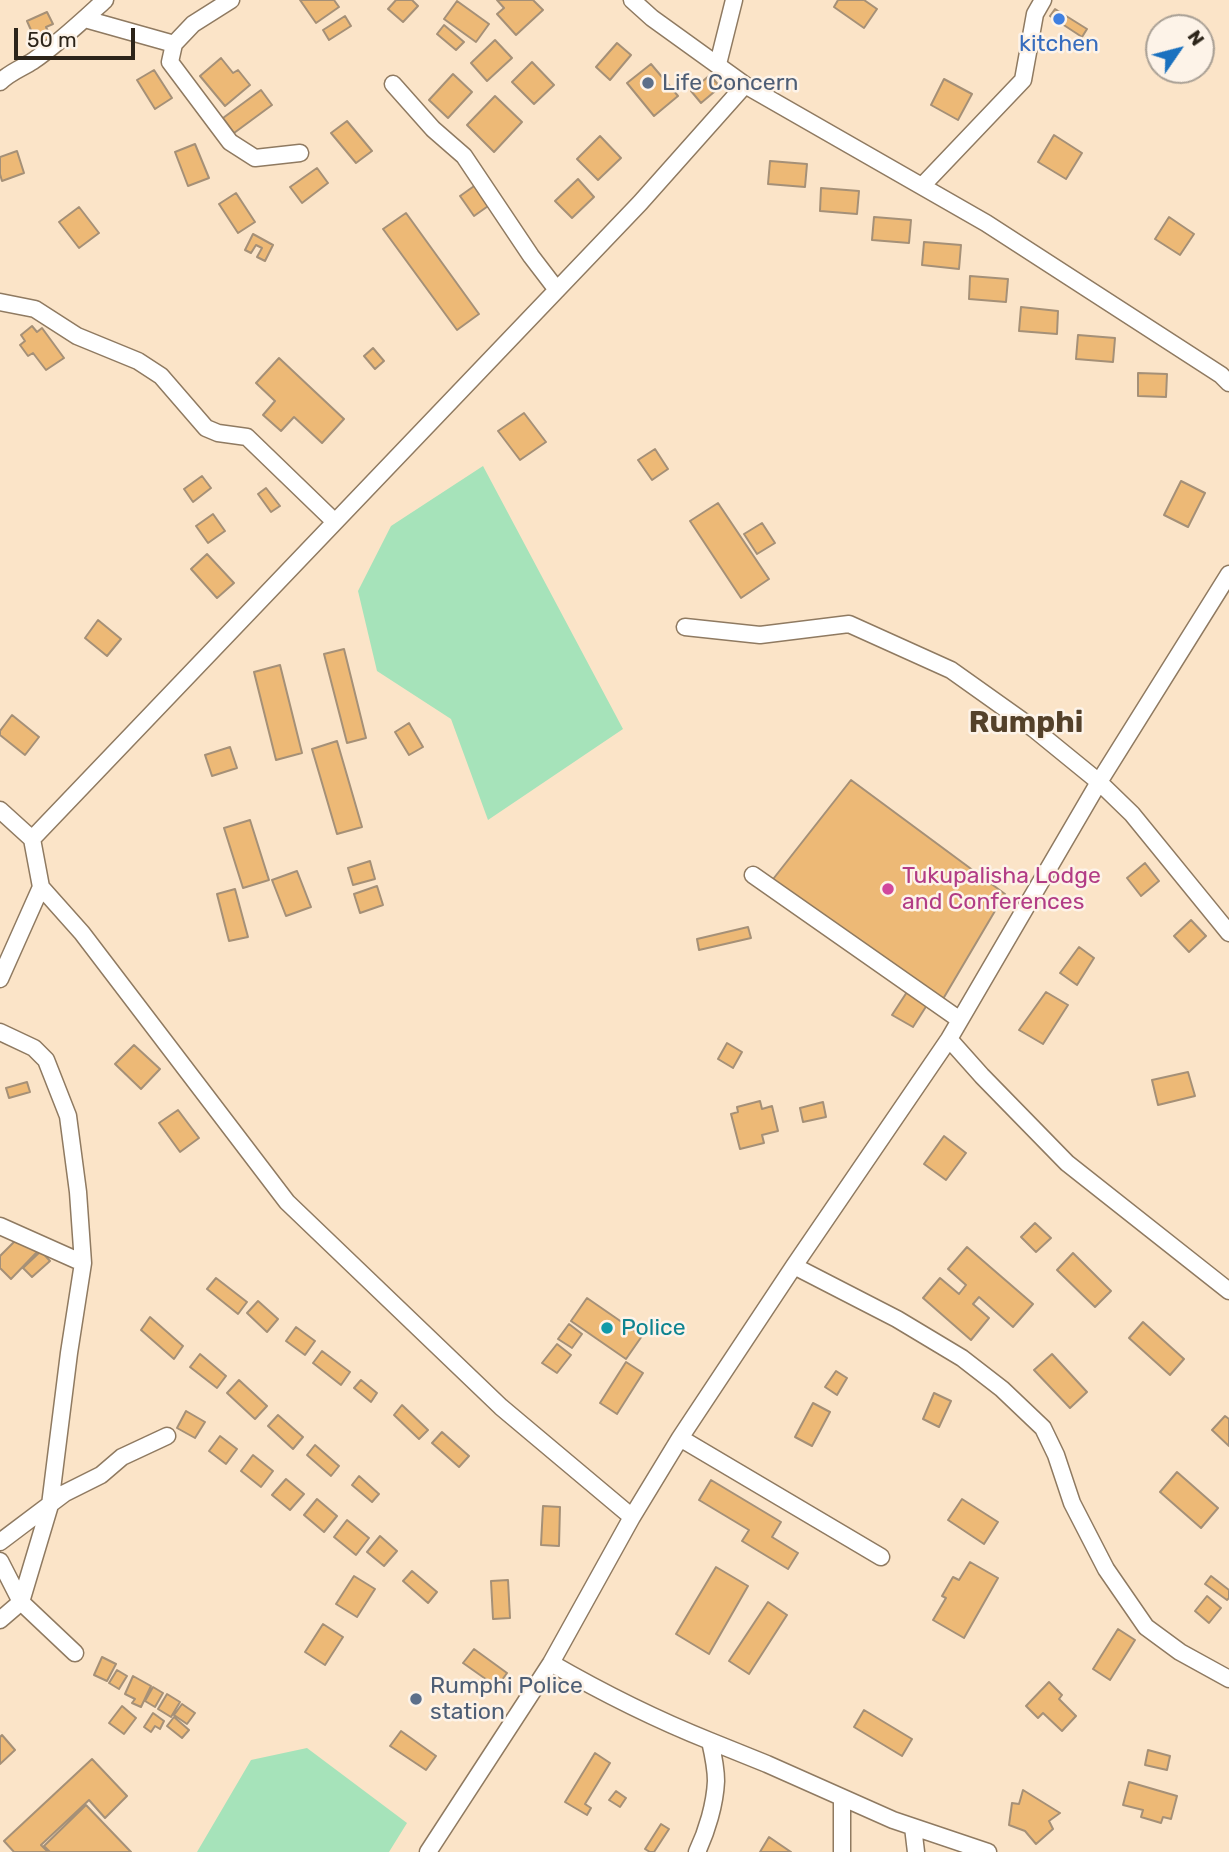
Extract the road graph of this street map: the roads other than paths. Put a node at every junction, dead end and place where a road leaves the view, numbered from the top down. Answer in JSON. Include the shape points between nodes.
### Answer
{"nodes":[{"id":1,"x":104,"y":0,"type":"edge"},
{"id":2,"x":231,"y":0,"type":"edge"},
{"id":3,"x":632,"y":0,"type":"edge"},
{"id":4,"x":734,"y":0,"type":"edge"},
{"id":5,"x":1043,"y":0,"type":"edge"},
{"id":6,"x":85,"y":19,"type":"junction"},
{"id":7,"x":174,"y":44,"type":"junction"},
{"id":8,"x":718,"y":64,"type":"junction"},
{"id":9,"x":0,"y":82,"type":"edge"},
{"id":10,"x":393,"y":84,"type":"dead end"},
{"id":11,"x":745,"y":85,"type":"junction"},
{"id":12,"x":300,"y":153,"type":"dead end"},
{"id":13,"x":922,"y":186,"type":"junction"},
{"id":14,"x":557,"y":290,"type":"junction"},
{"id":15,"x":0,"y":302,"type":"edge"},
{"id":16,"x":1229,"y":383,"type":"edge"},
{"id":17,"x":335,"y":522,"type":"junction"},
{"id":18,"x":1229,"y":574,"type":"edge"},
{"id":19,"x":685,"y":627,"type":"dead end"},
{"id":20,"x":1099,"y":782,"type":"junction"},
{"id":21,"x":0,"y":810,"type":"edge"},
{"id":22,"x":32,"y":839,"type":"junction"},
{"id":23,"x":753,"y":875,"type":"dead end"},
{"id":24,"x":41,"y":887,"type":"junction"},
{"id":25,"x":1229,"y":933,"type":"edge"},
{"id":26,"x":0,"y":979,"type":"edge"},
{"id":27,"x":960,"y":1020,"type":"junction"},
{"id":28,"x":0,"y":1032,"type":"edge"},
{"id":29,"x":949,"y":1039,"type":"junction"},
{"id":30,"x":0,"y":1226,"type":"edge"},
{"id":31,"x":83,"y":1263,"type":"junction"},
{"id":32,"x":794,"y":1266,"type":"junction"},
{"id":33,"x":1229,"y":1291,"type":"edge"},
{"id":34,"x":167,"y":1436,"type":"dead end"},
{"id":35,"x":680,"y":1438,"type":"junction"},
{"id":36,"x":50,"y":1505,"type":"junction"},
{"id":37,"x":632,"y":1517,"type":"junction"},
{"id":38,"x":0,"y":1542,"type":"edge"},
{"id":39,"x":881,"y":1557,"type":"dead end"},
{"id":40,"x":0,"y":1561,"type":"edge"},
{"id":41,"x":21,"y":1602,"type":"junction"},
{"id":42,"x":0,"y":1620,"type":"edge"},
{"id":43,"x":75,"y":1653,"type":"dead end"},
{"id":44,"x":551,"y":1663,"type":"junction"},
{"id":45,"x":1229,"y":1679,"type":"edge"},
{"id":46,"x":710,"y":1741,"type":"junction"},
{"id":47,"x":842,"y":1798,"type":"junction"},
{"id":48,"x":913,"y":1827,"type":"junction"},
{"id":49,"x":428,"y":1852,"type":"edge"},
{"id":50,"x":697,"y":1852,"type":"edge"},
{"id":51,"x":842,"y":1852,"type":"edge"},
{"id":52,"x":916,"y":1852,"type":"edge"},
{"id":53,"x":988,"y":1852,"type":"edge"}],
"edges":[{"from":1,"to":6,"type":"street"},
{"from":2,"to":7,"type":"street","via":[[194,23]]},
{"from":3,"to":8,"type":"street"},
{"from":4,"to":8,"type":"street"},
{"from":5,"to":13,"type":"street","via":[[1035,14],[1023,80]]},
{"from":6,"to":7,"type":"street"},
{"from":6,"to":9,"type":"street"},
{"from":7,"to":12,"type":"street","via":[[170,61],[230,142],[255,158]]},
{"from":8,"to":11,"type":"street"},
{"from":10,"to":14,"type":"street","via":[[464,156]]},
{"from":11,"to":13,"type":"street"},
{"from":11,"to":14,"type":"street"},
{"from":13,"to":16,"type":"street"},
{"from":14,"to":17,"type":"street"},
{"from":15,"to":17,"type":"street","via":[[35,309],[77,336],[162,376],[206,428],[247,437]]},
{"from":17,"to":22,"type":"street"},
{"from":18,"to":20,"type":"street"},
{"from":19,"to":20,"type":"street","via":[[760,635],[849,624],[951,670]]},
{"from":20,"to":25,"type":"street","via":[[1132,814]]},
{"from":20,"to":27,"type":"street"},
{"from":21,"to":22,"type":"street"},
{"from":22,"to":24,"type":"street"},
{"from":23,"to":27,"type":"street"},
{"from":24,"to":26,"type":"street"},
{"from":24,"to":37,"type":"street","via":[[82,933],[287,1202],[501,1407]]},
{"from":27,"to":29,"type":"street"},
{"from":28,"to":31,"type":"street","via":[[34,1048],[46,1060],[68,1116]]},
{"from":29,"to":32,"type":"street"},
{"from":29,"to":33,"type":"street","via":[[1067,1163]]},
{"from":30,"to":31,"type":"street"},
{"from":31,"to":36,"type":"street"},
{"from":32,"to":35,"type":"street"},
{"from":32,"to":45,"type":"street","via":[[962,1358],[1035,1420],[1056,1455],[1072,1503],[1106,1569],[1146,1627]]},
{"from":34,"to":36,"type":"street","via":[[122,1457]]},
{"from":35,"to":37,"type":"street"},
{"from":35,"to":39,"type":"street"},
{"from":36,"to":38,"type":"street"},
{"from":36,"to":41,"type":"street"},
{"from":37,"to":44,"type":"street"},
{"from":40,"to":41,"type":"street"},
{"from":41,"to":42,"type":"street"},
{"from":41,"to":43,"type":"street"},
{"from":44,"to":46,"type":"street","via":[[662,1722]]},
{"from":44,"to":49,"type":"street"},
{"from":46,"to":47,"type":"street"},
{"from":46,"to":50,"type":"street","via":[[716,1781]]},
{"from":47,"to":48,"type":"street"},
{"from":47,"to":51,"type":"street"},
{"from":48,"to":52,"type":"street"},
{"from":48,"to":53,"type":"street"}]}
